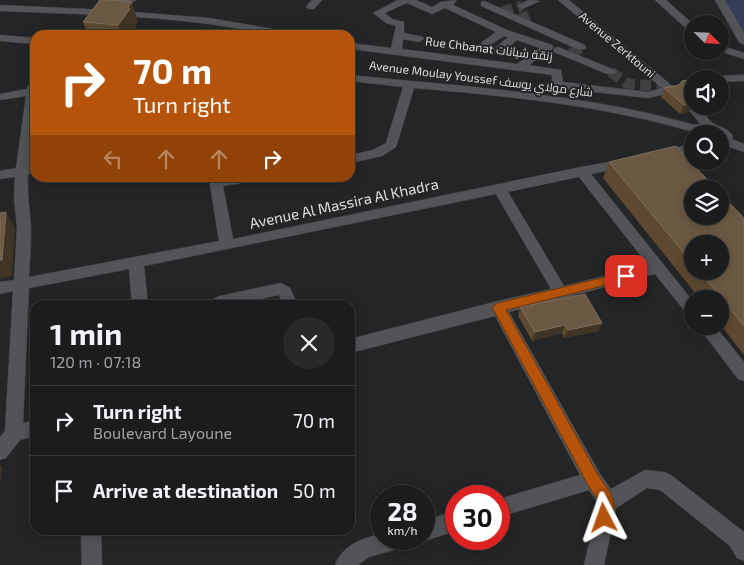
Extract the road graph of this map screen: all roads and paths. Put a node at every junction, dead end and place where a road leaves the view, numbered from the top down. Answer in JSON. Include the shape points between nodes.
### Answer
{"nodes":[{"id":1,"x":131,"y":0,"type":"edge"},
{"id":2,"x":376,"y":0,"type":"edge"},
{"id":3,"x":407,"y":0,"type":"edge"},
{"id":4,"x":563,"y":0,"type":"edge"},
{"id":5,"x":660,"y":0,"type":"edge"},
{"id":6,"x":720,"y":0,"type":"edge"},
{"id":7,"x":535,"y":1,"type":"dead end"},
{"id":8,"x":449,"y":2,"type":"edge"},
{"id":9,"x":484,"y":4,"type":"dead end"},
{"id":10,"x":390,"y":6,"type":"junction"},
{"id":11,"x":522,"y":6,"type":"tunnel mouth"},
{"id":12,"x":0,"y":8,"type":"edge"},
{"id":13,"x":109,"y":13,"type":"junction"},
{"id":14,"x":684,"y":21,"type":"edge"},
{"id":15,"x":262,"y":30,"type":"edge"},
{"id":16,"x":502,"y":32,"type":"junction"},
{"id":17,"x":399,"y":35,"type":"junction"},
{"id":18,"x":516,"y":36,"type":"junction"},
{"id":19,"x":0,"y":38,"type":"edge"},
{"id":20,"x":419,"y":39,"type":"dead end"},
{"id":21,"x":30,"y":41,"type":"edge"},
{"id":22,"x":744,"y":42,"type":"edge"},
{"id":23,"x":486,"y":44,"type":"dead end"},
{"id":24,"x":581,"y":46,"type":"dead end"},
{"id":25,"x":355,"y":47,"type":"edge"},
{"id":26,"x":498,"y":50,"type":"dead end"},
{"id":27,"x":558,"y":50,"type":"dead end"},
{"id":28,"x":396,"y":51,"type":"junction"},
{"id":29,"x":729,"y":51,"type":"edge"},
{"id":30,"x":744,"y":56,"type":"edge"},
{"id":31,"x":521,"y":66,"type":"junction"},
{"id":32,"x":611,"y":72,"type":"tunnel mouth"},
{"id":33,"x":744,"y":78,"type":"edge"},
{"id":34,"x":355,"y":79,"type":"edge"},
{"id":35,"x":729,"y":79,"type":"edge"},
{"id":36,"x":684,"y":83,"type":"edge"},
{"id":37,"x":409,"y":84,"type":"junction"},
{"id":38,"x":558,"y":85,"type":"junction"},
{"id":39,"x":30,"y":88,"type":"edge"},
{"id":40,"x":669,"y":88,"type":"junction"},
{"id":41,"x":0,"y":97,"type":"edge"},
{"id":42,"x":556,"y":99,"type":"junction"},
{"id":43,"x":699,"y":115,"type":"edge"},
{"id":44,"x":708,"y":125,"type":"edge"},
{"id":45,"x":684,"y":127,"type":"edge"},
{"id":46,"x":729,"y":144,"type":"edge"},
{"id":47,"x":744,"y":148,"type":"edge"},
{"id":48,"x":30,"y":149,"type":"edge"},
{"id":49,"x":684,"y":150,"type":"edge"},
{"id":50,"x":355,"y":158,"type":"edge"},
{"id":51,"x":29,"y":170,"type":"edge"},
{"id":52,"x":582,"y":171,"type":"junction"},
{"id":53,"x":0,"y":175,"type":"edge"},
{"id":54,"x":215,"y":182,"type":"edge"},
{"id":55,"x":499,"y":188,"type":"junction"},
{"id":56,"x":227,"y":245,"type":"junction"},
{"id":57,"x":136,"y":262,"type":"junction"},
{"id":58,"x":659,"y":268,"type":"junction"},
{"id":59,"x":22,"y":283,"type":"junction"},
{"id":60,"x":0,"y":288,"type":"edge"},
{"id":61,"x":560,"y":292,"type":"junction"},
{"id":62,"x":140,"y":300,"type":"edge"},
{"id":63,"x":229,"y":300,"type":"edge"},
{"id":64,"x":288,"y":300,"type":"edge"},
{"id":65,"x":684,"y":300,"type":"edge"},
{"id":66,"x":498,"y":307,"type":"junction"},
{"id":67,"x":713,"y":335,"type":"edge"},
{"id":68,"x":355,"y":345,"type":"edge"},
{"id":69,"x":744,"y":374,"type":"edge"},
{"id":70,"x":30,"y":429,"type":"edge"},
{"id":71,"x":14,"y":433,"type":"junction"},
{"id":72,"x":0,"y":452,"type":"edge"},
{"id":73,"x":593,"y":480,"type":"junction"},
{"id":74,"x":608,"y":502,"type":"junction"},
{"id":75,"x":510,"y":505,"type":"edge"},
{"id":76,"x":90,"y":535,"type":"edge"},
{"id":77,"x":370,"y":549,"type":"edge"},
{"id":78,"x":744,"y":551,"type":"edge"},
{"id":79,"x":92,"y":565,"type":"edge"},
{"id":80,"x":345,"y":565,"type":"edge"},
{"id":81,"x":594,"y":565,"type":"edge"}],
"edges":[{"from":1,"to":13,"type":"street"},
{"from":2,"to":10,"type":"street"},
{"from":3,"to":8,"type":"street","via":[[432,11]]},
{"from":3,"to":10,"type":"street"},
{"from":4,"to":40,"type":"street","name":"Avenue Zerktouni"},
{"from":5,"to":14,"type":"street"},
{"from":6,"to":22,"type":"street"},
{"from":7,"to":11,"type":"street"},
{"from":8,"to":16,"type":"street"},
{"from":9,"to":24,"type":"street"},
{"from":10,"to":17,"type":"street","via":[[378,13],[401,24]]},
{"from":12,"to":13,"type":"street"},
{"from":13,"to":15,"type":"street","via":[[209,21]]},
{"from":16,"to":18,"type":"street"},
{"from":16,"to":23,"type":"street"},
{"from":17,"to":20,"type":"street"},
{"from":17,"to":28,"type":"street"},
{"from":18,"to":26,"type":"street"},
{"from":18,"to":31,"type":"street","via":[[548,47]]},
{"from":19,"to":21,"type":"street"},
{"from":25,"to":28,"type":"street","name":"Rue Chbanat زنقة شبانات"},
{"from":27,"to":32,"type":"street"},
{"from":28,"to":31,"type":"street","name":"Rue Chbanat زنقة شبانات"},
{"from":29,"to":30,"type":"street"},
{"from":31,"to":38,"type":"street","name":"Rue Chbanat زنقة شبانات","via":[[557,72]]},
{"from":33,"to":35,"type":"street"},
{"from":34,"to":37,"type":"street","name":"Avenue Moulay Youssef شارع مولاي يوسف"},
{"from":36,"to":40,"type":"street","name":"Rue Chbanat زنقة شبانات"},
{"from":37,"to":42,"type":"street","name":"Avenue Moulay Youssef شارع مولاي يوسف"},
{"from":37,"to":50,"type":"street","via":[[392,144],[388,149]]},
{"from":38,"to":40,"type":"street","name":"Rue Chbanat زنقة شبانات","via":[[648,95]]},
{"from":38,"to":42,"type":"street"},
{"from":39,"to":41,"type":"street"},
{"from":42,"to":45,"type":"street","name":"Avenue Moulay Youssef شارع مولاي يوسف","via":[[633,112]]},
{"from":43,"to":44,"type":"street"},
{"from":46,"to":47,"type":"street"},
{"from":48,"to":51,"type":"street"},
{"from":49,"to":52,"type":"street","name":"Avenue Al Massira Al Khadra"},
{"from":51,"to":53,"type":"street"},
{"from":51,"to":59,"type":"street"},
{"from":52,"to":55,"type":"street","name":"Avenue Al Massira Al Khadra"},
{"from":52,"to":58,"type":"street"},
{"from":54,"to":56,"type":"street"},
{"from":55,"to":56,"type":"street","name":"Avenue Al Massira Al Khadra"},
{"from":55,"to":61,"type":"street"},
{"from":56,"to":57,"type":"street","name":"Avenue Al Massira Al Khadra"},
{"from":57,"to":59,"type":"street","name":"Avenue Al Massira Al Khadra"},
{"from":57,"to":62,"type":"street"},
{"from":58,"to":61,"type":"street"},
{"from":58,"to":65,"type":"street"},
{"from":59,"to":60,"type":"street","name":"Avenue Al Massira Al Khadra"},
{"from":59,"to":71,"type":"street"},
{"from":61,"to":66,"type":"street"},
{"from":63,"to":64,"type":"street","via":[[281,289]]},
{"from":66,"to":68,"type":"street"},
{"from":66,"to":73,"type":"street"},
{"from":67,"to":69,"type":"street"},
{"from":70,"to":71,"type":"street"},
{"from":71,"to":72,"type":"street"},
{"from":73,"to":74,"type":"street"},
{"from":73,"to":75,"type":"street"},
{"from":74,"to":78,"type":"street","via":[[645,480],[664,481],[737,539]]},
{"from":74,"to":81,"type":"street"},
{"from":76,"to":79,"type":"street"},
{"from":77,"to":80,"type":"street","via":[[348,558]]}]}
